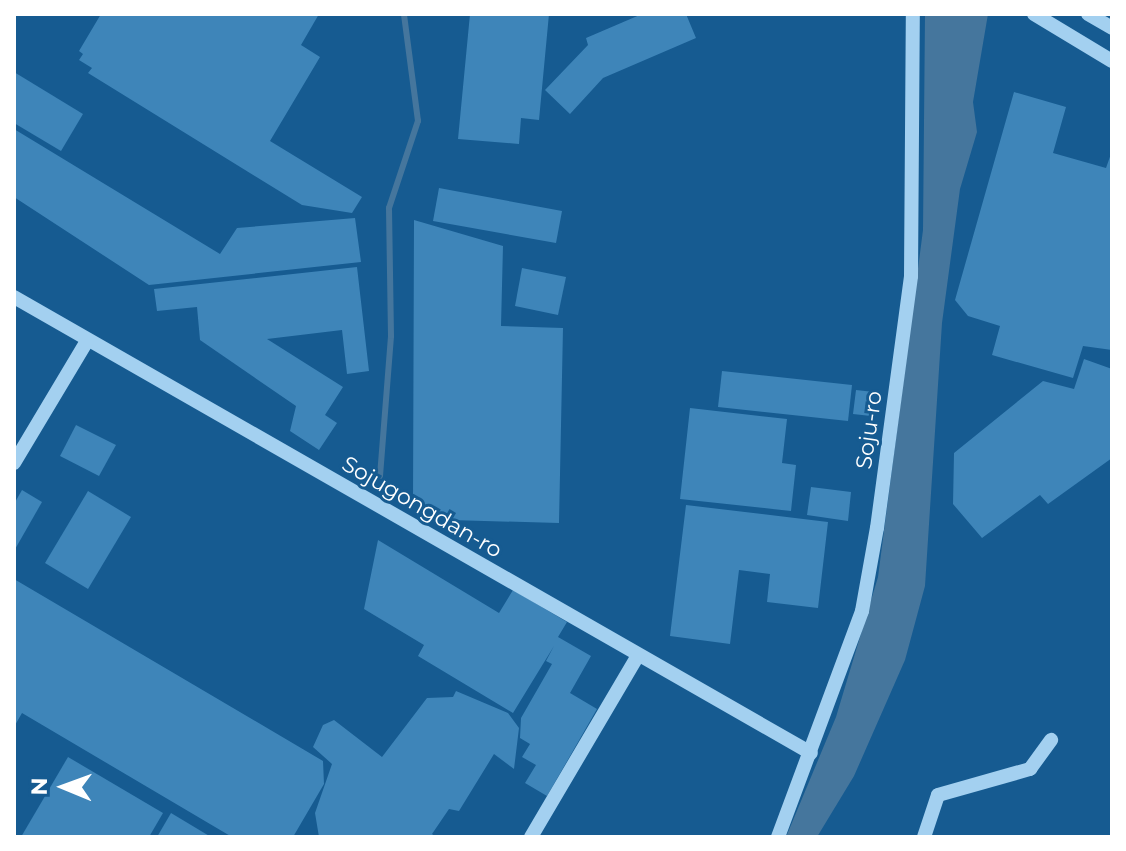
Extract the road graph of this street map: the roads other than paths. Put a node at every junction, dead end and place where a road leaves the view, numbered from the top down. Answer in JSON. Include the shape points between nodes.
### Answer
{"nodes":[{"id":1,"x":913,"y":14,"type":"edge"},
{"id":2,"x":1034,"y":14,"type":"edge"},
{"id":3,"x":1088,"y":14,"type":"edge"},
{"id":4,"x":1112,"y":28,"type":"edge"},
{"id":5,"x":1112,"y":61,"type":"edge"},
{"id":6,"x":14,"y":297,"type":"edge"},
{"id":7,"x":87,"y":341,"type":"junction"},
{"id":8,"x":14,"y":463,"type":"edge"},
{"id":9,"x":638,"y":655,"type":"junction"},
{"id":10,"x":1051,"y":740,"type":"dead end"},
{"id":11,"x":811,"y":753,"type":"junction"},
{"id":12,"x":531,"y":837,"type":"edge"},
{"id":13,"x":778,"y":837,"type":"edge"},
{"id":14,"x":924,"y":837,"type":"edge"}],
"edges":[{"from":1,"to":11,"type":"street","name":"Soju-ro","via":[[914,216],[903,349],[862,611]]},
{"from":2,"to":5,"type":"street"},
{"from":3,"to":4,"type":"street"},
{"from":6,"to":7,"type":"street","name":"Sojugongdan-ro"},
{"from":7,"to":8,"type":"street"},
{"from":7,"to":9,"type":"street","name":"Sojugongdan-ro"},
{"from":9,"to":11,"type":"street","name":"Sojugongdan-ro"},
{"from":9,"to":12,"type":"street"},
{"from":10,"to":14,"type":"street","via":[[1030,769],[938,795]]},
{"from":11,"to":13,"type":"street","name":"Soju-ro"}]}
